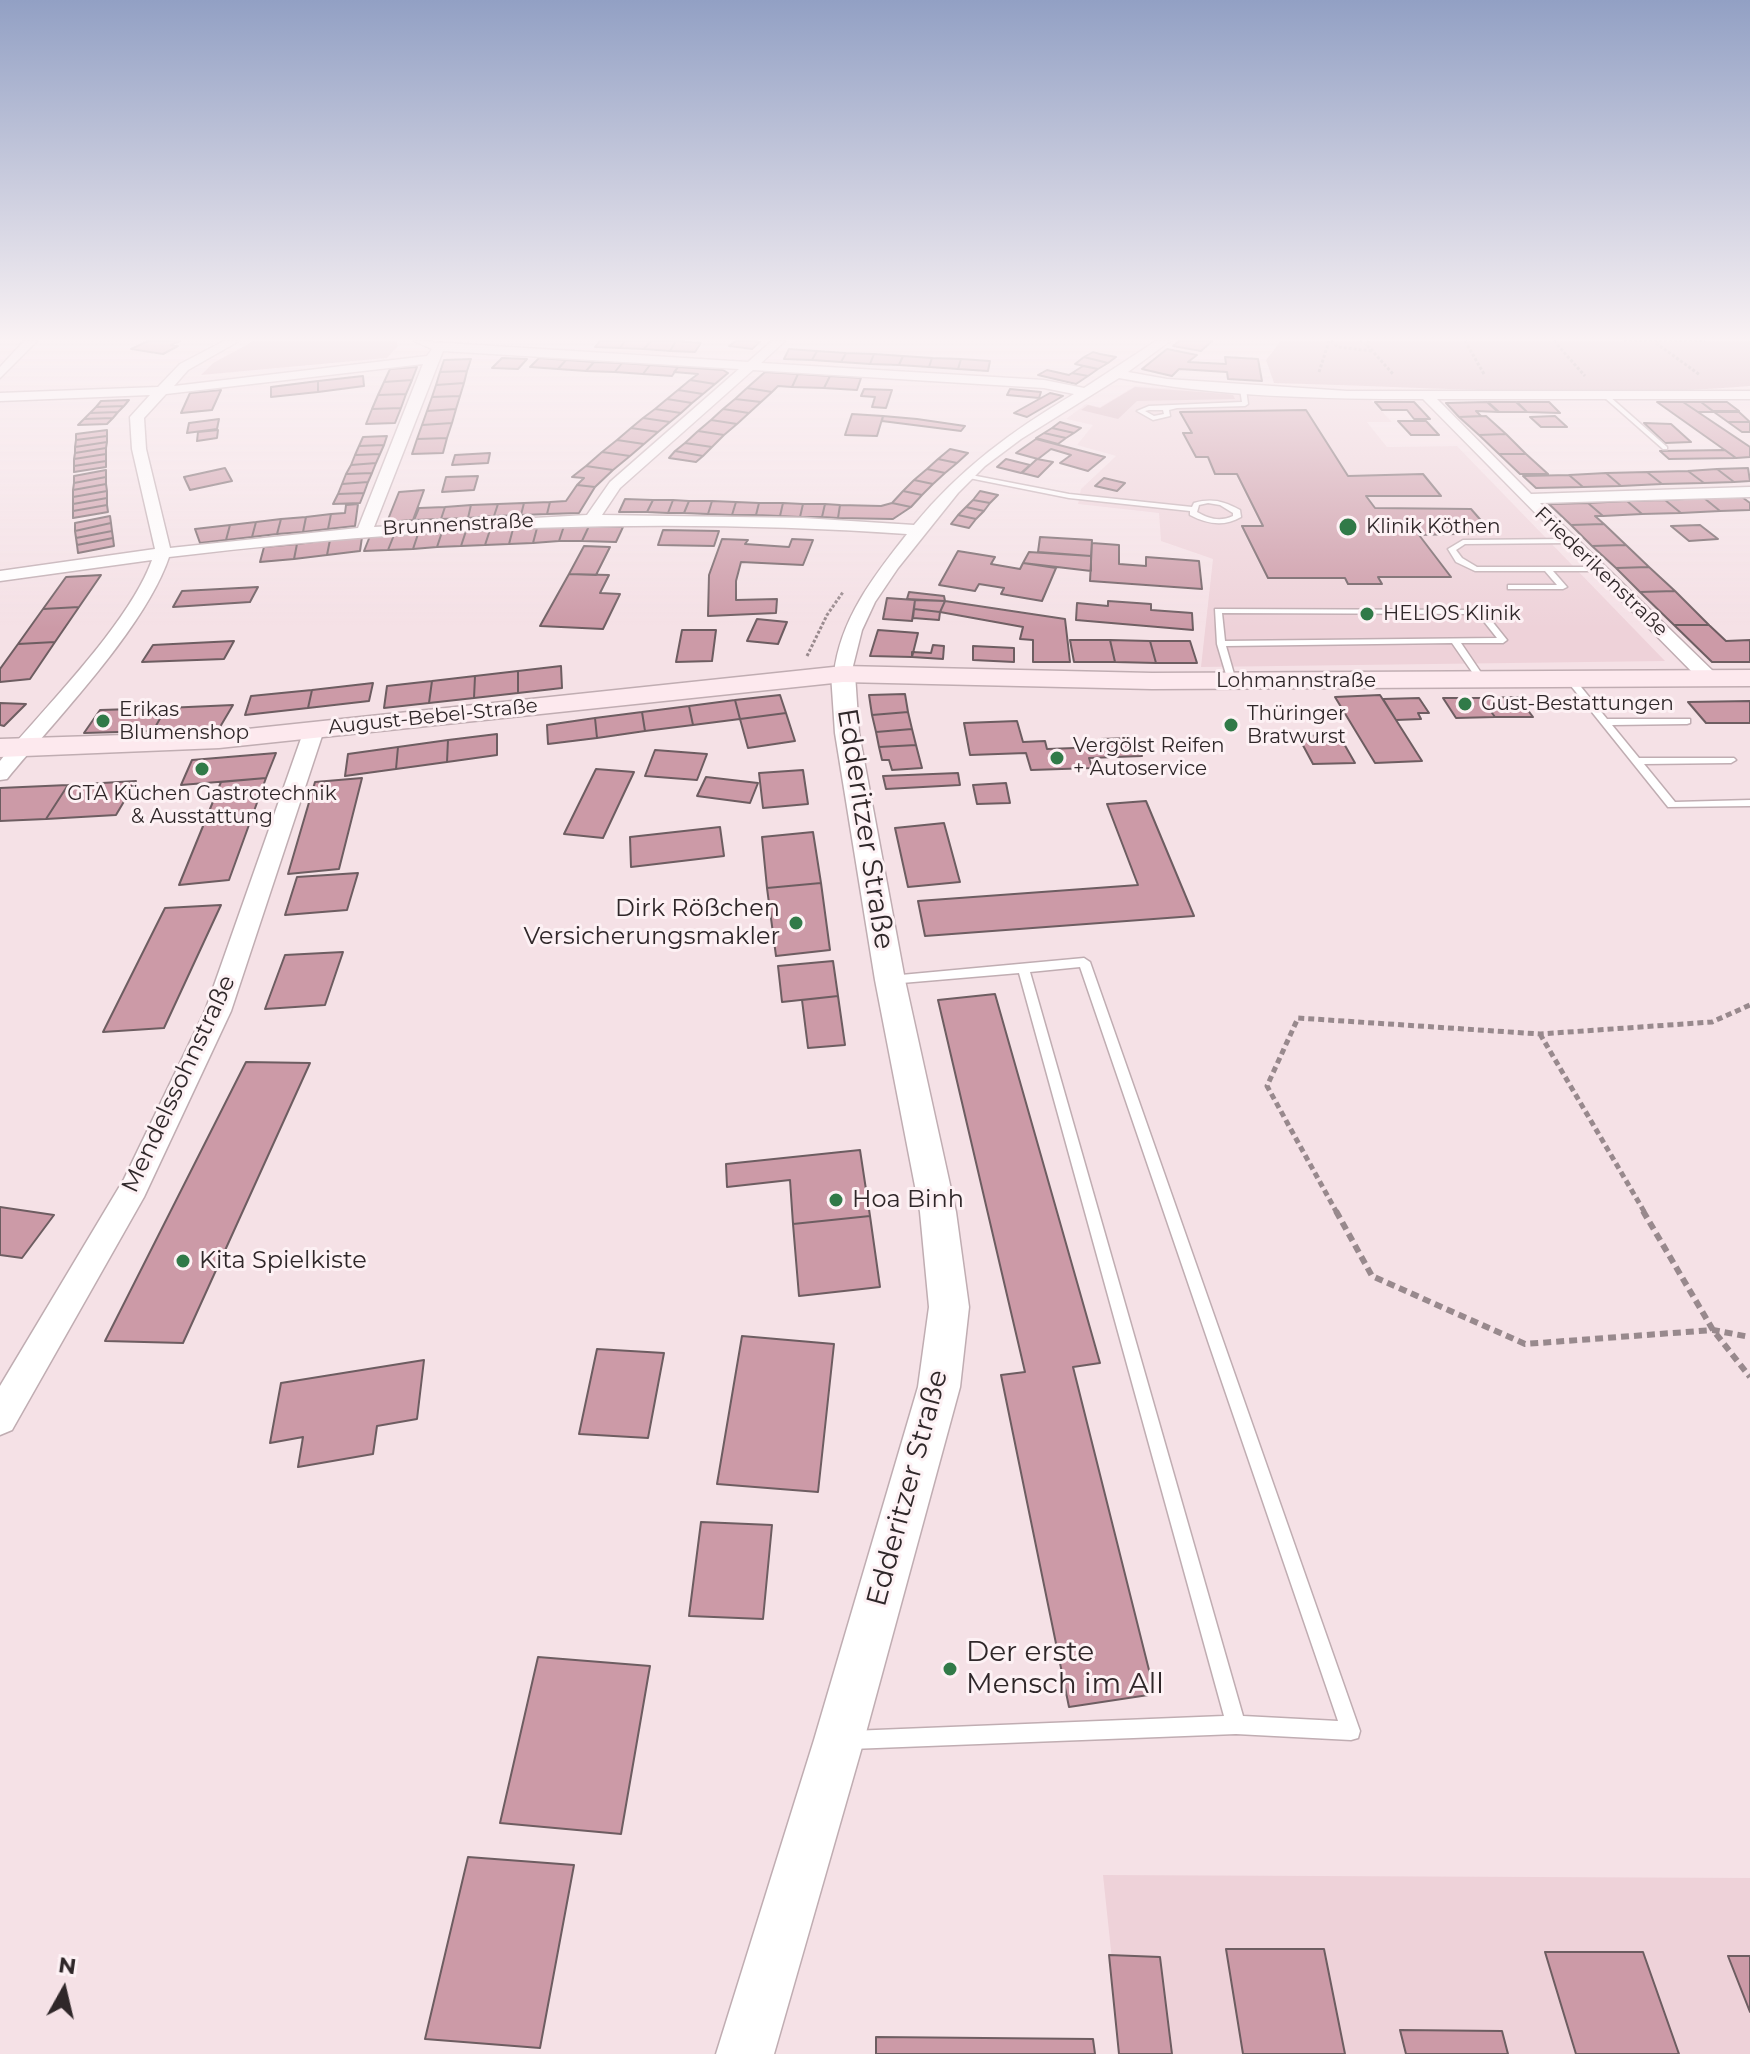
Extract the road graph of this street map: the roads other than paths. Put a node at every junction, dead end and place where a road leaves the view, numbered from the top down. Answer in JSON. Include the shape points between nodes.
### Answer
{"nodes":[{"id":1,"x":138,"y":437,"type":"edge"},
{"id":2,"x":402,"y":437,"type":"edge"},
{"id":3,"x":670,"y":437,"type":"edge"},
{"id":4,"x":1016,"y":437,"type":"edge"},
{"id":5,"x":1467,"y":437,"type":"edge"},
{"id":6,"x":1652,"y":437,"type":"edge"},
{"id":7,"x":1665,"y":448,"type":"dead end"},
{"id":8,"x":966,"y":476,"type":"junction"},
{"id":9,"x":1750,"y":492,"type":"edge"},
{"id":10,"x":1527,"y":499,"type":"junction"},
{"id":11,"x":1192,"y":509,"type":"junction"},
{"id":12,"x":592,"y":519,"type":"junction"},
{"id":13,"x":365,"y":529,"type":"junction"},
{"id":14,"x":918,"y":530,"type":"junction"},
{"id":15,"x":1569,"y":541,"type":"junction"},
{"id":16,"x":163,"y":551,"type":"junction"},
{"id":17,"x":1597,"y":569,"type":"junction"},
{"id":18,"x":1549,"y":571,"type":"junction"},
{"id":19,"x":0,"y":576,"type":"edge"},
{"id":20,"x":1511,"y":587,"type":"dead end"},
{"id":21,"x":1455,"y":641,"type":"junction"},
{"id":22,"x":1221,"y":644,"type":"junction"},
{"id":23,"x":843,"y":674,"type":"junction"},
{"id":24,"x":1709,"y":678,"type":"junction"},
{"id":25,"x":1750,"y":678,"type":"edge"},
{"id":26,"x":1570,"y":679,"type":"junction"},
{"id":27,"x":1482,"y":680,"type":"junction"},
{"id":28,"x":1232,"y":681,"type":"junction"},
{"id":29,"x":1687,"y":721,"type":"dead end"},
{"id":30,"x":1605,"y":722,"type":"junction"},
{"id":31,"x":314,"y":730,"type":"junction"},
{"id":32,"x":11,"y":748,"type":"edge"},
{"id":33,"x":1731,"y":760,"type":"dead end"},
{"id":34,"x":1637,"y":761,"type":"junction"},
{"id":35,"x":0,"y":774,"type":"edge"},
{"id":36,"x":1750,"y":803,"type":"edge"},
{"id":37,"x":1023,"y":968,"type":"junction"},
{"id":38,"x":890,"y":980,"type":"junction"},
{"id":39,"x":0,"y":1418,"type":"edge"},
{"id":40,"x":1236,"y":1725,"type":"junction"},
{"id":41,"x":839,"y":1740,"type":"junction"},
{"id":42,"x":745,"y":2054,"type":"edge"}],
"edges":[{"from":1,"to":16,"type":"street"},
{"from":2,"to":13,"type":"street"},
{"from":3,"to":12,"type":"street","via":[[615,485]]},
{"from":4,"to":8,"type":"street"},
{"from":5,"to":10,"type":"street","name":"Friederikenstraße"},
{"from":6,"to":7,"type":"lane"},
{"from":8,"to":11,"type":"lane","via":[[1069,496]]},
{"from":8,"to":14,"type":"street"},
{"from":9,"to":10,"type":"street"},
{"from":10,"to":15,"type":"street","name":"Friederikenstraße"},
{"from":11,"to":11,"type":"lane","via":[[1204,520],[1237,517],[1222,503],[1208,501]]},
{"from":12,"to":13,"type":"street","name":"Brunnenstraße"},
{"from":12,"to":14,"type":"street","name":"Brunnenstraße"},
{"from":13,"to":16,"type":"street","name":"Brunnenstraße"},
{"from":14,"to":23,"type":"street","via":[[878,583],[852,631]]},
{"from":15,"to":17,"type":"street","name":"Friederikenstraße"},
{"from":15,"to":18,"type":"lane","via":[[1463,542],[1452,549],[1475,569]]},
{"from":16,"to":19,"type":"street","name":"Brunnenstraße"},
{"from":16,"to":32,"type":"street","via":[[154,577],[111,641]]},
{"from":17,"to":18,"type":"lane"},
{"from":17,"to":24,"type":"street","name":"Friederikenstraße"},
{"from":18,"to":20,"type":"lane","via":[[1563,587]]},
{"from":21,"to":22,"type":"lane"},
{"from":21,"to":22,"type":"lane","via":[[1503,640],[1480,612],[1218,611]]},
{"from":21,"to":27,"type":"lane"},
{"from":22,"to":28,"type":"lane"},
{"from":23,"to":28,"type":"main road","name":"Lohmannstraße"},
{"from":23,"to":31,"type":"main road","name":"August-Bebel-Straße"},
{"from":23,"to":38,"type":"street","name":"Edderitzer Straße","via":[[847,733]]},
{"from":24,"to":25,"type":"main road","name":"Lohmannstraße"},
{"from":24,"to":26,"type":"main road","name":"Lohmannstraße"},
{"from":26,"to":27,"type":"main road","name":"Lohmannstraße"},
{"from":26,"to":30,"type":"lane"},
{"from":27,"to":28,"type":"main road","name":"Lohmannstraße"},
{"from":29,"to":30,"type":"lane"},
{"from":30,"to":34,"type":"lane"},
{"from":31,"to":32,"type":"main road","name":"August-Bebel-Straße","via":[[219,740]]},
{"from":31,"to":39,"type":"street","name":"Mendelssohnstraße","via":[[218,1011],[134,1188]]},
{"from":32,"to":35,"type":"street"},
{"from":33,"to":34,"type":"lane"},
{"from":34,"to":36,"type":"lane","via":[[1672,805]]},
{"from":37,"to":38,"type":"lane"},
{"from":37,"to":40,"type":"lane"},
{"from":37,"to":40,"type":"lane","via":[[1084,962],[1351,1731]]},
{"from":38,"to":41,"type":"street","name":"Edderitzer Straße","via":[[938,1212],[949,1307],[939,1387]]},
{"from":40,"to":41,"type":"lane"},
{"from":41,"to":42,"type":"street","name":"Edderitzer Straße"}]}
